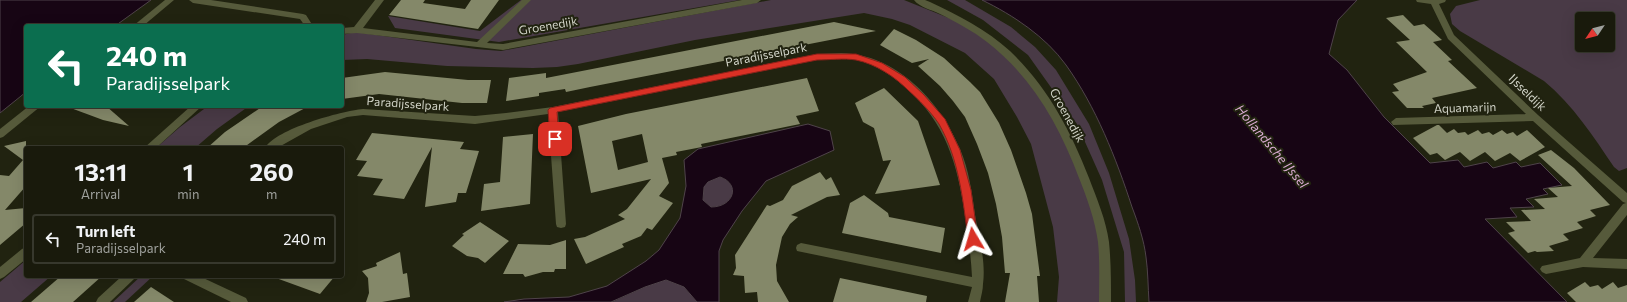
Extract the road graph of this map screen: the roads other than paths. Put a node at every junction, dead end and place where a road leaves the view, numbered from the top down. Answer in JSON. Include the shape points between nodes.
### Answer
{"nodes":[{"id":1,"x":170,"y":0,"type":"edge"},
{"id":2,"x":193,"y":0,"type":"edge"},
{"id":3,"x":380,"y":0,"type":"edge"},
{"id":4,"x":527,"y":0,"type":"edge"},
{"id":5,"x":757,"y":0,"type":"edge"},
{"id":6,"x":918,"y":0,"type":"edge"},
{"id":7,"x":1420,"y":0,"type":"edge"},
{"id":8,"x":1438,"y":1,"type":"edge"},
{"id":9,"x":240,"y":4,"type":"edge"},
{"id":10,"x":140,"y":24,"type":"edge"},
{"id":11,"x":308,"y":24,"type":"edge"},
{"id":12,"x":357,"y":30,"type":"junction"},
{"id":13,"x":344,"y":31,"type":"edge"},
{"id":14,"x":479,"y":45,"type":"junction"},
{"id":15,"x":33,"y":108,"type":"edge"},
{"id":16,"x":195,"y":108,"type":"edge"},
{"id":17,"x":553,"y":110,"type":"junction"},
{"id":18,"x":1535,"y":117,"type":"junction"},
{"id":19,"x":1396,"y":122,"type":"dead end"},
{"id":20,"x":0,"y":134,"type":"edge"},
{"id":21,"x":151,"y":146,"type":"edge"},
{"id":22,"x":273,"y":146,"type":"edge"},
{"id":23,"x":1627,"y":199,"type":"edge"},
{"id":24,"x":1627,"y":207,"type":"edge"},
{"id":25,"x":561,"y":224,"type":"dead end"},
{"id":26,"x":801,"y":248,"type":"dead end"},
{"id":27,"x":24,"y":254,"type":"edge"},
{"id":28,"x":1583,"y":262,"type":"junction"},
{"id":29,"x":1627,"y":264,"type":"edge"},
{"id":30,"x":1546,"y":269,"type":"dead end"},
{"id":31,"x":0,"y":274,"type":"edge"},
{"id":32,"x":128,"y":278,"type":"edge"},
{"id":33,"x":192,"y":278,"type":"edge"},
{"id":34,"x":978,"y":283,"type":"junction"},
{"id":35,"x":102,"y":302,"type":"edge"},
{"id":36,"x":242,"y":302,"type":"edge"},
{"id":37,"x":974,"y":302,"type":"edge"},
{"id":38,"x":1105,"y":302,"type":"edge"}],
"edges":[{"from":1,"to":10,"type":"street"},
{"from":2,"to":9,"type":"street"},
{"from":3,"to":12,"type":"street"},
{"from":4,"to":14,"type":"street"},
{"from":5,"to":14,"type":"street","name":"Groenedijk","via":[[526,43],[503,46]]},
{"from":6,"to":38,"type":"street","name":"Groenedijk","via":[[960,21],[990,40],[1017,64],[1042,93],[1077,159],[1094,202],[1104,249]]},
{"from":7,"to":8,"type":"street","name":"IJsseldijk"},
{"from":8,"to":18,"type":"street","name":"IJsseldijk","via":[[1442,21],[1451,38]]},
{"from":9,"to":11,"type":"street","via":[[303,17]]},
{"from":12,"to":13,"type":"street","name":"Groenedijk"},
{"from":12,"to":14,"type":"street","name":"Groenedijk"},
{"from":15,"to":20,"type":"street"},
{"from":16,"to":21,"type":"street"},
{"from":17,"to":22,"type":"street","name":"Paradijsselpark","via":[[475,120],[363,112],[347,114],[308,126]]},
{"from":17,"to":25,"type":"street"},
{"from":17,"to":34,"type":"street","name":"Paradijsselpark","via":[[817,57],[856,57],[879,65],[902,79],[921,98],[942,122],[956,150],[971,217]]},
{"from":18,"to":19,"type":"street","name":"Aquamarijn"},
{"from":18,"to":23,"type":"street","name":"IJsseldijk"},
{"from":24,"to":28,"type":"street"},
{"from":26,"to":34,"type":"street"},
{"from":27,"to":31,"type":"street"},
{"from":28,"to":29,"type":"street"},
{"from":28,"to":30,"type":"street"},
{"from":32,"to":35,"type":"street"},
{"from":33,"to":36,"type":"street"},
{"from":34,"to":37,"type":"street","name":"Paradijsselpark"}]}
